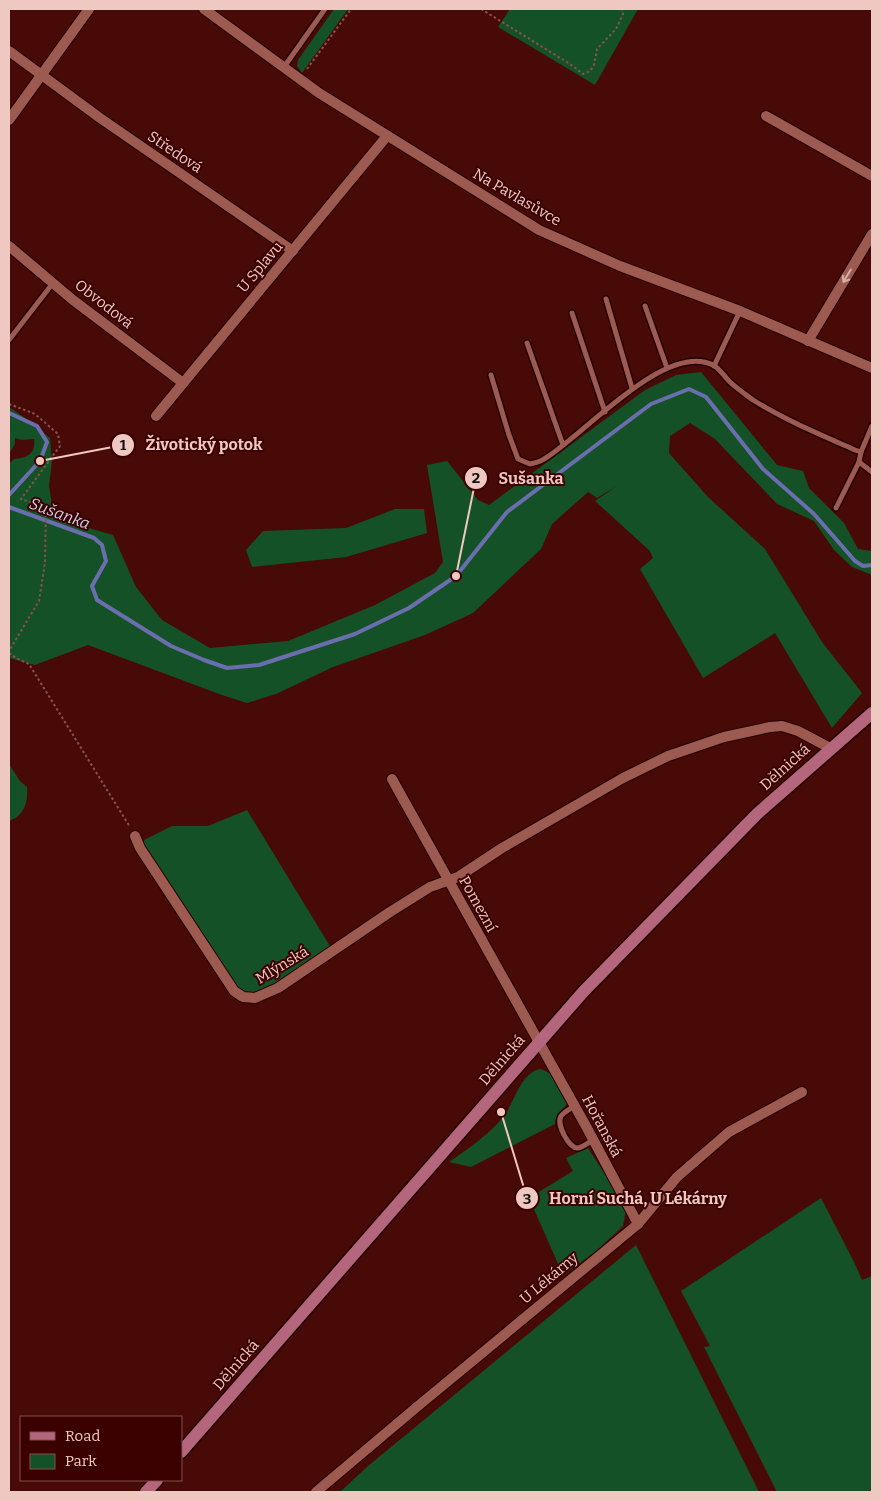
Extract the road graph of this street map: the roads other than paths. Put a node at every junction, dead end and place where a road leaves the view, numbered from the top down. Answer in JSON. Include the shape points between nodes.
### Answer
{"nodes":[{"id":1,"x":89,"y":9,"type":"edge"},
{"id":2,"x":204,"y":9,"type":"edge"},
{"id":3,"x":326,"y":9,"type":"edge"},
{"id":4,"x":9,"y":51,"type":"edge"},
{"id":5,"x":283,"y":67,"type":"junction"},
{"id":6,"x":41,"y":76,"type":"junction"},
{"id":7,"x":766,"y":116,"type":"dead end"},
{"id":8,"x":9,"y":120,"type":"edge"},
{"id":9,"x":387,"y":136,"type":"junction"},
{"id":10,"x":872,"y":176,"type":"edge"},
{"id":11,"x":872,"y":234,"type":"edge"},
{"id":12,"x":9,"y":246,"type":"edge"},
{"id":13,"x":293,"y":251,"type":"junction"},
{"id":14,"x":53,"y":283,"type":"junction"},
{"id":15,"x":606,"y":299,"type":"dead end"},
{"id":16,"x":645,"y":306,"type":"dead end"},
{"id":17,"x":740,"y":311,"type":"junction"},
{"id":18,"x":572,"y":314,"type":"dead end"},
{"id":19,"x":9,"y":340,"type":"edge"},
{"id":20,"x":808,"y":340,"type":"junction"},
{"id":21,"x":527,"y":343,"type":"dead end"},
{"id":22,"x":714,"y":366,"type":"junction"},
{"id":23,"x":667,"y":368,"type":"junction"},
{"id":24,"x":872,"y":368,"type":"edge"},
{"id":25,"x":491,"y":374,"type":"dead end"},
{"id":26,"x":183,"y":383,"type":"junction"},
{"id":27,"x":632,"y":388,"type":"junction"},
{"id":28,"x":605,"y":412,"type":"junction"},
{"id":29,"x":156,"y":416,"type":"dead end"},
{"id":30,"x":872,"y":426,"type":"edge"},
{"id":31,"x":563,"y":445,"type":"junction"},
{"id":32,"x":861,"y":452,"type":"junction"},
{"id":33,"x":859,"y":462,"type":"junction"},
{"id":34,"x":872,"y":472,"type":"edge"},
{"id":35,"x":836,"y":508,"type":"dead end"},
{"id":36,"x":872,"y":713,"type":"edge"},
{"id":37,"x":830,"y":748,"type":"junction"},
{"id":38,"x":392,"y":779,"type":"dead end"},
{"id":39,"x":135,"y":836,"type":"road end"},
{"id":40,"x":448,"y":881,"type":"junction"},
{"id":41,"x":539,"y":1043,"type":"junction"},
{"id":42,"x":802,"y":1092,"type":"dead end"},
{"id":43,"x":575,"y":1106,"type":"junction"},
{"id":44,"x":593,"y":1140,"type":"junction"},
{"id":45,"x":638,"y":1224,"type":"junction"},
{"id":46,"x":182,"y":1451,"type":"edge"},
{"id":47,"x":156,"y":1481,"type":"edge"},
{"id":48,"x":146,"y":1492,"type":"edge"},
{"id":49,"x":316,"y":1492,"type":"edge"}],
"edges":[{"from":1,"to":6,"type":"street"},
{"from":2,"to":5,"type":"street","name":"Na Pavlasůvce"},
{"from":3,"to":5,"type":"lane"},
{"from":4,"to":6,"type":"street","name":"Středová"},
{"from":5,"to":9,"type":"street","name":"Na Pavlasůvce"},
{"from":6,"to":8,"type":"street"},
{"from":6,"to":13,"type":"street","name":"Středová"},
{"from":7,"to":10,"type":"street"},
{"from":9,"to":13,"type":"street","name":"U Splavu"},
{"from":9,"to":17,"type":"street","name":"Na Pavlasůvce","via":[[539,230],[620,266]]},
{"from":11,"to":20,"type":"street","one_way":true},
{"from":12,"to":14,"type":"street","name":"Obvodová"},
{"from":13,"to":26,"type":"street","name":"U Splavu"},
{"from":14,"to":19,"type":"lane"},
{"from":14,"to":26,"type":"street","name":"Obvodová"},
{"from":15,"to":27,"type":"lane"},
{"from":16,"to":23,"type":"lane"},
{"from":17,"to":20,"type":"street","name":"Na Pavlasůvce"},
{"from":17,"to":22,"type":"lane"},
{"from":18,"to":28,"type":"lane"},
{"from":20,"to":24,"type":"street","name":"Na Pavlasůvce"},
{"from":21,"to":31,"type":"lane"},
{"from":22,"to":23,"type":"lane","via":[[687,362]]},
{"from":22,"to":32,"type":"lane","via":[[753,400]]},
{"from":23,"to":27,"type":"lane"},
{"from":25,"to":31,"type":"lane","via":[[518,459],[530,464],[543,460]]},
{"from":26,"to":29,"type":"street","name":"U Splavu"},
{"from":27,"to":28,"type":"lane"},
{"from":28,"to":31,"type":"lane"},
{"from":30,"to":32,"type":"lane"},
{"from":32,"to":33,"type":"lane"},
{"from":33,"to":34,"type":"lane"},
{"from":33,"to":35,"type":"lane"},
{"from":36,"to":37,"type":"main road","name":"Dělnická"},
{"from":37,"to":40,"type":"street","name":"Mlýnská","via":[[782,726],[724,737],[690,748],[623,778]]},
{"from":37,"to":41,"type":"main road","name":"Dělnická","via":[[757,814],[584,991]]},
{"from":38,"to":40,"type":"street","name":"Pomezní"},
{"from":39,"to":40,"type":"street","name":"Mlýnská","via":[[227,982],[243,997],[255,998],[278,988],[390,912]]},
{"from":40,"to":41,"type":"street","name":"Pomezní"},
{"from":41,"to":43,"type":"street","name":"Hořanská"},
{"from":41,"to":46,"type":"main road","name":"Dělnická"},
{"from":42,"to":45,"type":"street","name":"U Lékárny","via":[[729,1132],[678,1178]]},
{"from":43,"to":44,"type":"street","name":"Hořanská"},
{"from":43,"to":44,"type":"lane","via":[[562,1115],[560,1126],[571,1146],[580,1148]]},
{"from":44,"to":45,"type":"street","name":"Hořanská"},
{"from":45,"to":49,"type":"street","name":"U Lékárny"},
{"from":47,"to":48,"type":"main road"}]}
